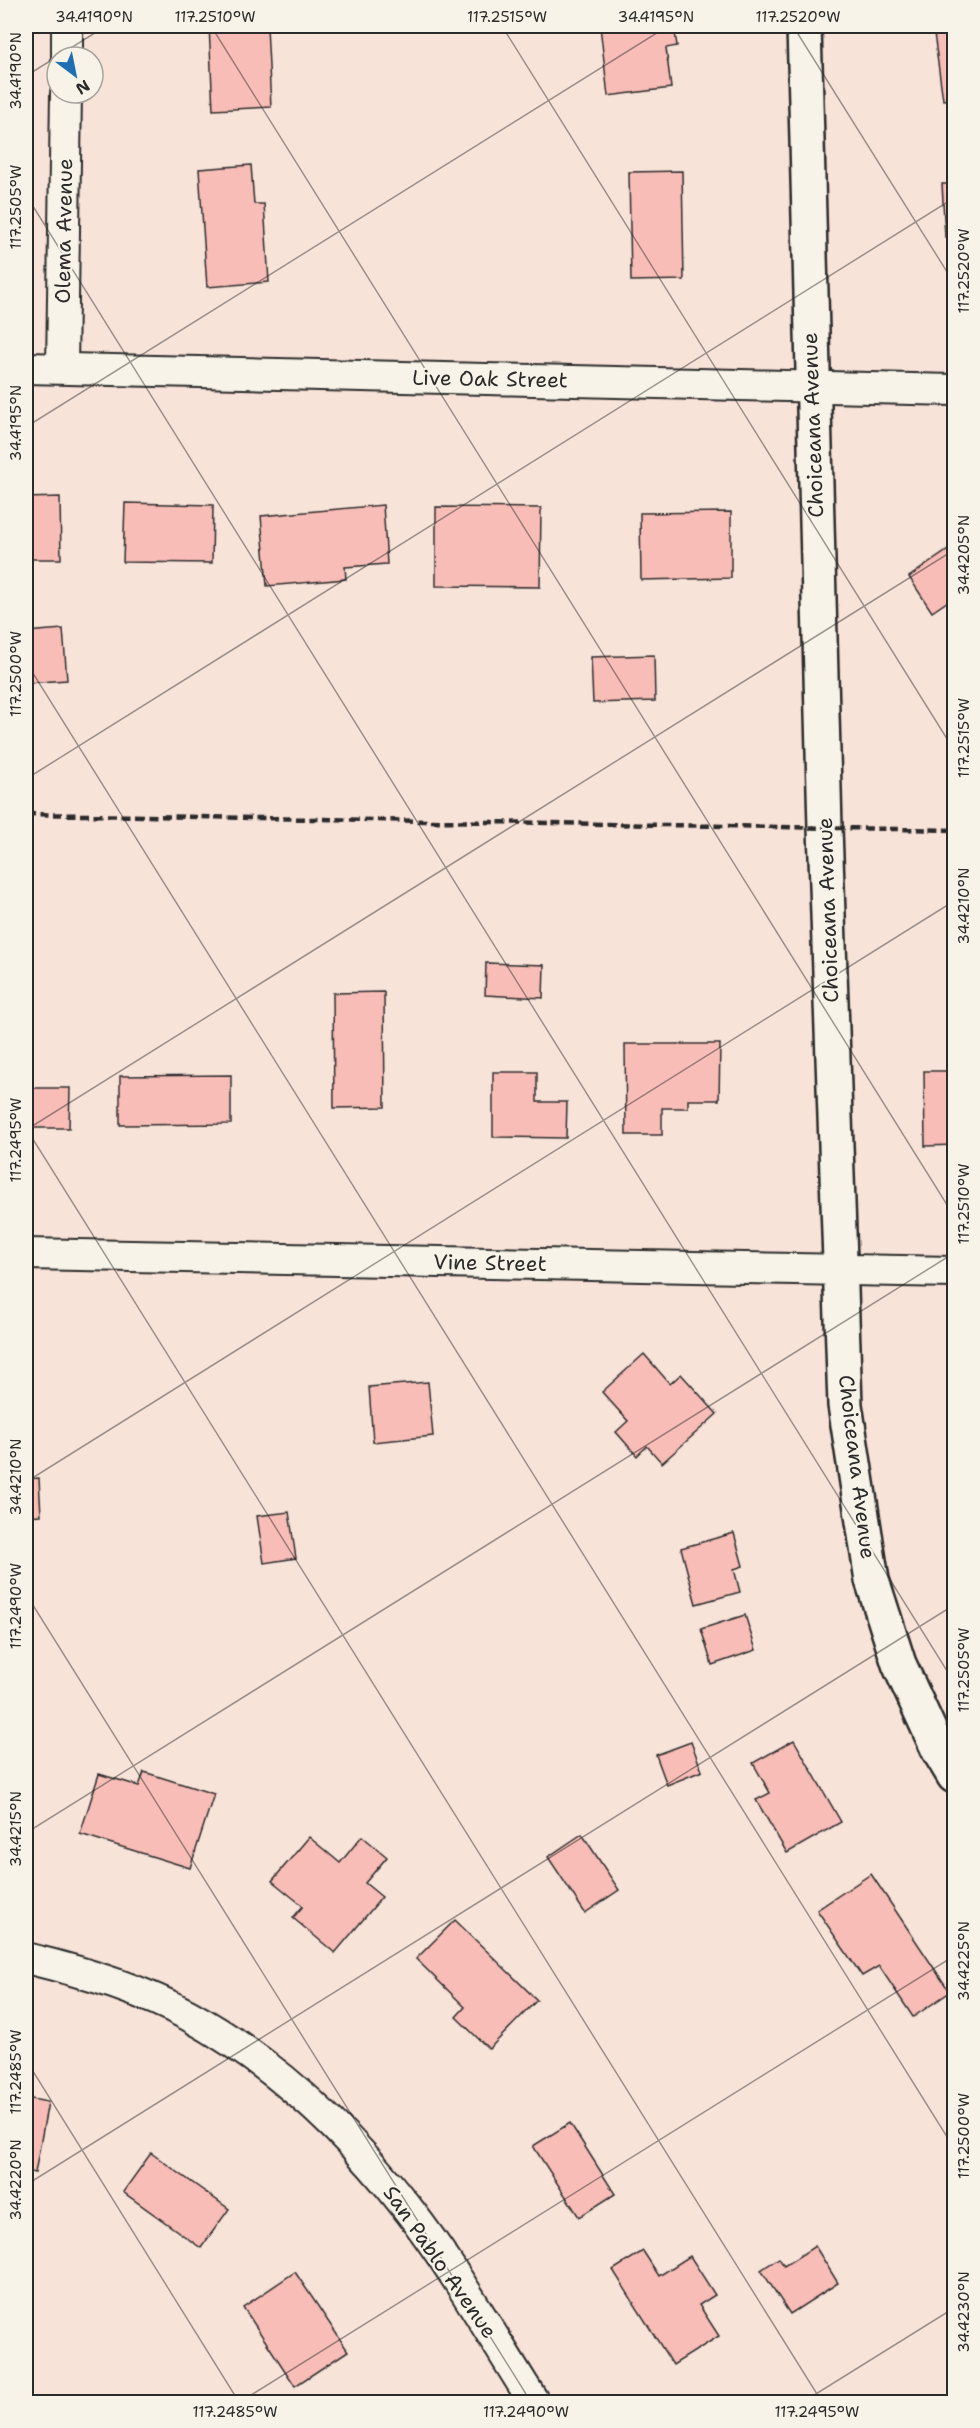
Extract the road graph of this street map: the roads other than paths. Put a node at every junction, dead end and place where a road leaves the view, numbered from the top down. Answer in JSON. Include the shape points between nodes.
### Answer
{"nodes":[{"id":1,"x":67,"y":26,"type":"edge"},
{"id":2,"x":804,"y":26,"type":"edge"},
{"id":3,"x":67,"y":45,"type":"edge"},
{"id":4,"x":66,"y":105,"type":"edge"},
{"id":5,"x":26,"y":368,"type":"edge"},
{"id":6,"x":62,"y":368,"type":"junction"},
{"id":7,"x":812,"y":388,"type":"junction"},
{"id":8,"x":954,"y":390,"type":"edge"},
{"id":9,"x":26,"y":1254,"type":"edge"},
{"id":10,"x":842,"y":1270,"type":"junction"},
{"id":11,"x":954,"y":1272,"type":"edge"},
{"id":12,"x":954,"y":1776,"type":"edge"},
{"id":13,"x":26,"y":1958,"type":"edge"},
{"id":14,"x":534,"y":2403,"type":"edge"}],
"edges":[{"from":1,"to":3,"type":"street"},
{"from":2,"to":7,"type":"street","name":"Choiceana Avenue"},
{"from":4,"to":6,"type":"street","name":"Olema Avenue"},
{"from":5,"to":6,"type":"street","name":"Live Oak Street"},
{"from":6,"to":7,"type":"street","name":"Live Oak Street"},
{"from":7,"to":8,"type":"street","name":"Live Oak Street"},
{"from":7,"to":10,"type":"street","name":"Choiceana Avenue"},
{"from":9,"to":10,"type":"street","name":"Vine Street"},
{"from":10,"to":11,"type":"street","name":"Vine Street"},
{"from":10,"to":12,"type":"street","name":"Choiceana Avenue","via":[[845,1405],[872,1580],[899,1664]]},
{"from":13,"to":14,"type":"street","name":"San Pablo Avenue","via":[[68,1968],[187,2015],[243,2050],[309,2100],[357,2148],[409,2210]]}]}
